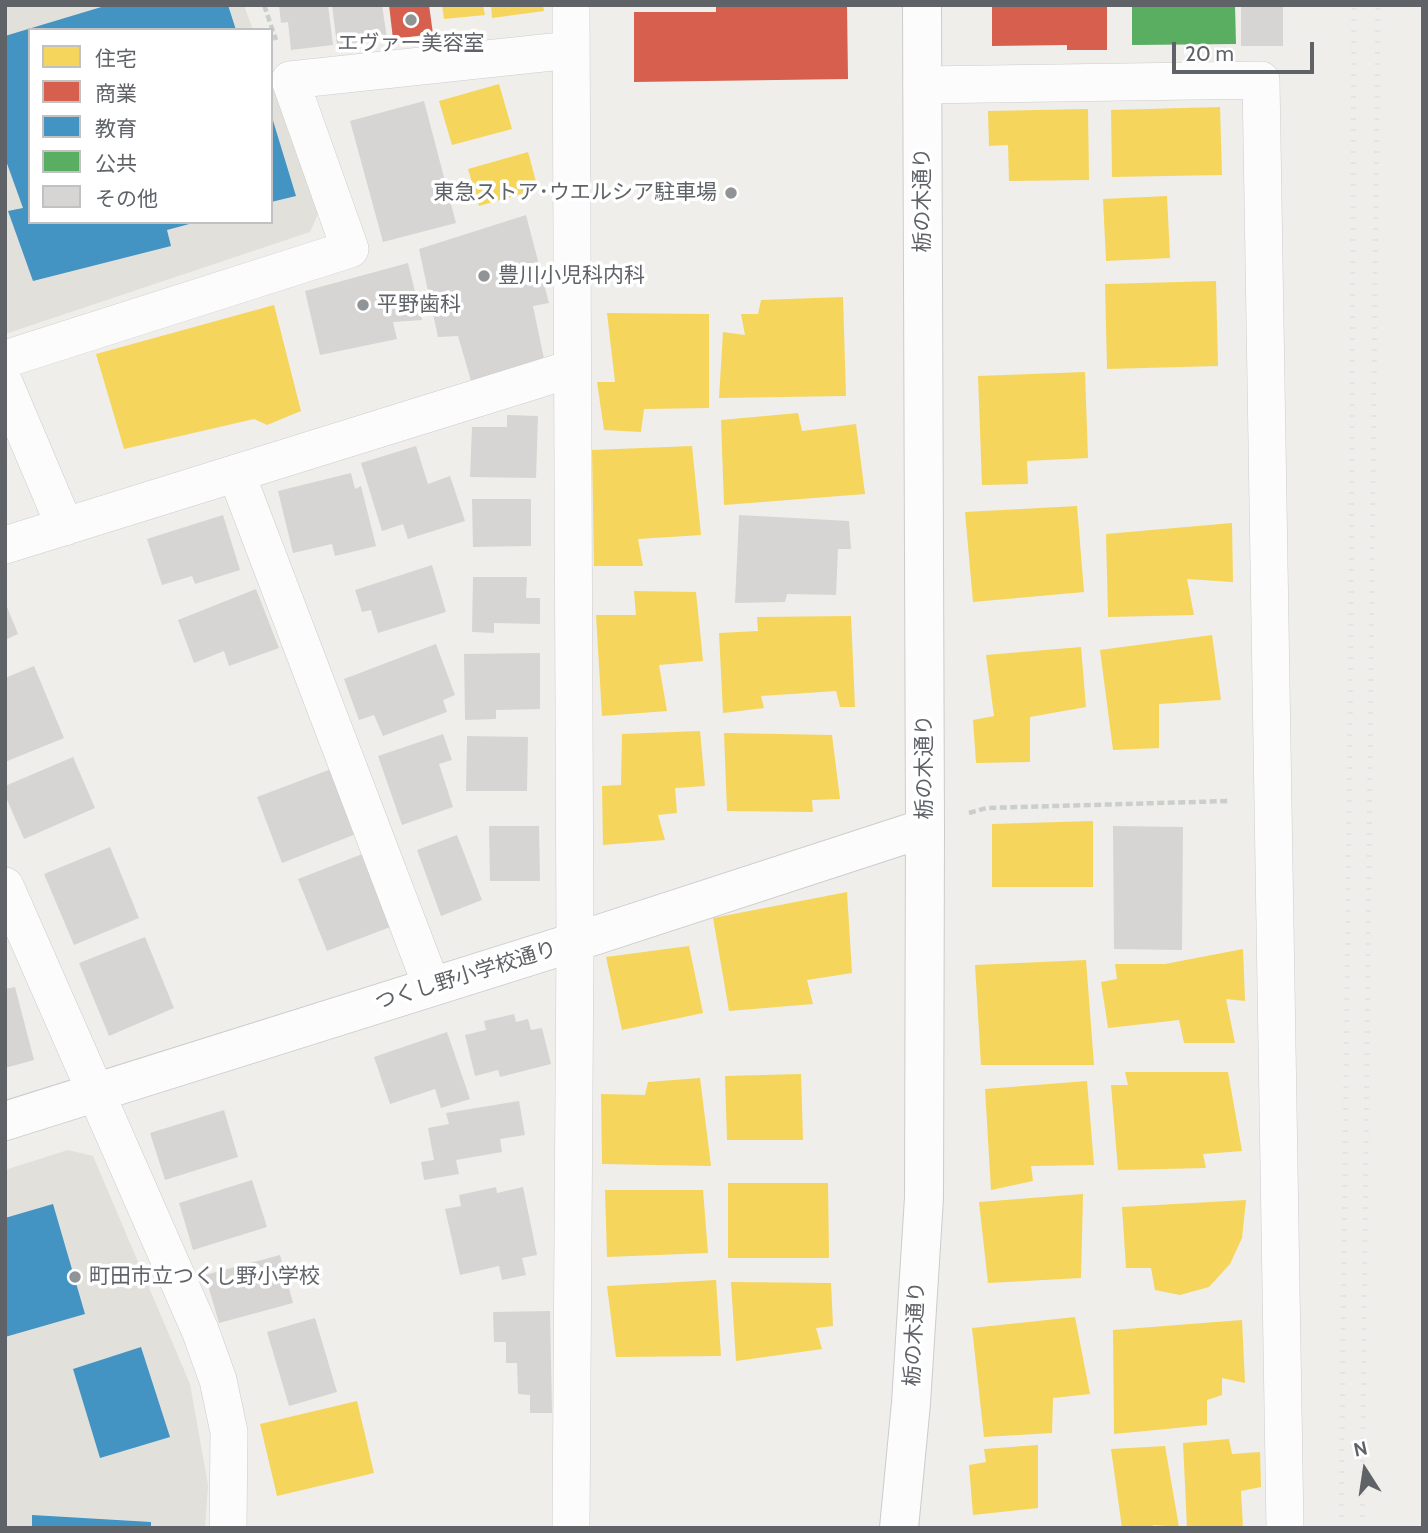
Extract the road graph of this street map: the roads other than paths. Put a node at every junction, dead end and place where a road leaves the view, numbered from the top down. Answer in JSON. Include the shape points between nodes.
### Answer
{"nodes":[{"id":1,"x":571,"y":5,"type":"edge"},
{"id":2,"x":922,"y":5,"type":"edge"},
{"id":3,"x":571,"y":50,"type":"junction"},
{"id":4,"x":922,"y":85,"type":"junction"},
{"id":5,"x":5,"y":359,"type":"edge"},
{"id":6,"x":571,"y":369,"type":"junction"},
{"id":7,"x":5,"y":385,"type":"edge"},
{"id":8,"x":236,"y":473,"type":"junction"},
{"id":9,"x":65,"y":527,"type":"junction"},
{"id":10,"x":5,"y":545,"type":"edge"},
{"id":11,"x":925,"y":828,"type":"junction"},
{"id":12,"x":5,"y":886,"type":"edge"},
{"id":13,"x":575,"y":942,"type":"junction"},
{"id":14,"x":432,"y":987,"type":"junction"},
{"id":15,"x":95,"y":1093,"type":"junction"},
{"id":16,"x":5,"y":1121,"type":"edge"},
{"id":17,"x":228,"y":1528,"type":"edge"},
{"id":18,"x":572,"y":1528,"type":"edge"},
{"id":19,"x":899,"y":1528,"type":"edge"},
{"id":20,"x":1285,"y":1528,"type":"edge"}],
"edges":[{"from":1,"to":3,"type":"street"},
{"from":2,"to":4,"type":"street","name":"栃の木通り"},
{"from":3,"to":5,"type":"street","via":[[290,80],[350,250]]},
{"from":3,"to":6,"type":"street"},
{"from":4,"to":11,"type":"street","name":"栃の木通り"},
{"from":4,"to":20,"type":"street","via":[[1261,80]]},
{"from":6,"to":8,"type":"street"},
{"from":6,"to":13,"type":"street"},
{"from":7,"to":9,"type":"street"},
{"from":8,"to":9,"type":"street"},
{"from":8,"to":14,"type":"street"},
{"from":9,"to":10,"type":"street"},
{"from":11,"to":13,"type":"street","name":"つくし野小学校通り"},
{"from":11,"to":19,"type":"street","name":"栃の木通り","via":[[924,1198]]},
{"from":12,"to":15,"type":"street"},
{"from":13,"to":14,"type":"street","name":"つくし野小学校通り"},
{"from":13,"to":18,"type":"street"},
{"from":14,"to":15,"type":"street","name":"つくし野小学校通り"},
{"from":15,"to":16,"type":"street","name":"つくし野小学校通り"},
{"from":15,"to":17,"type":"street","via":[[218,1380],[229,1432]]}]}
